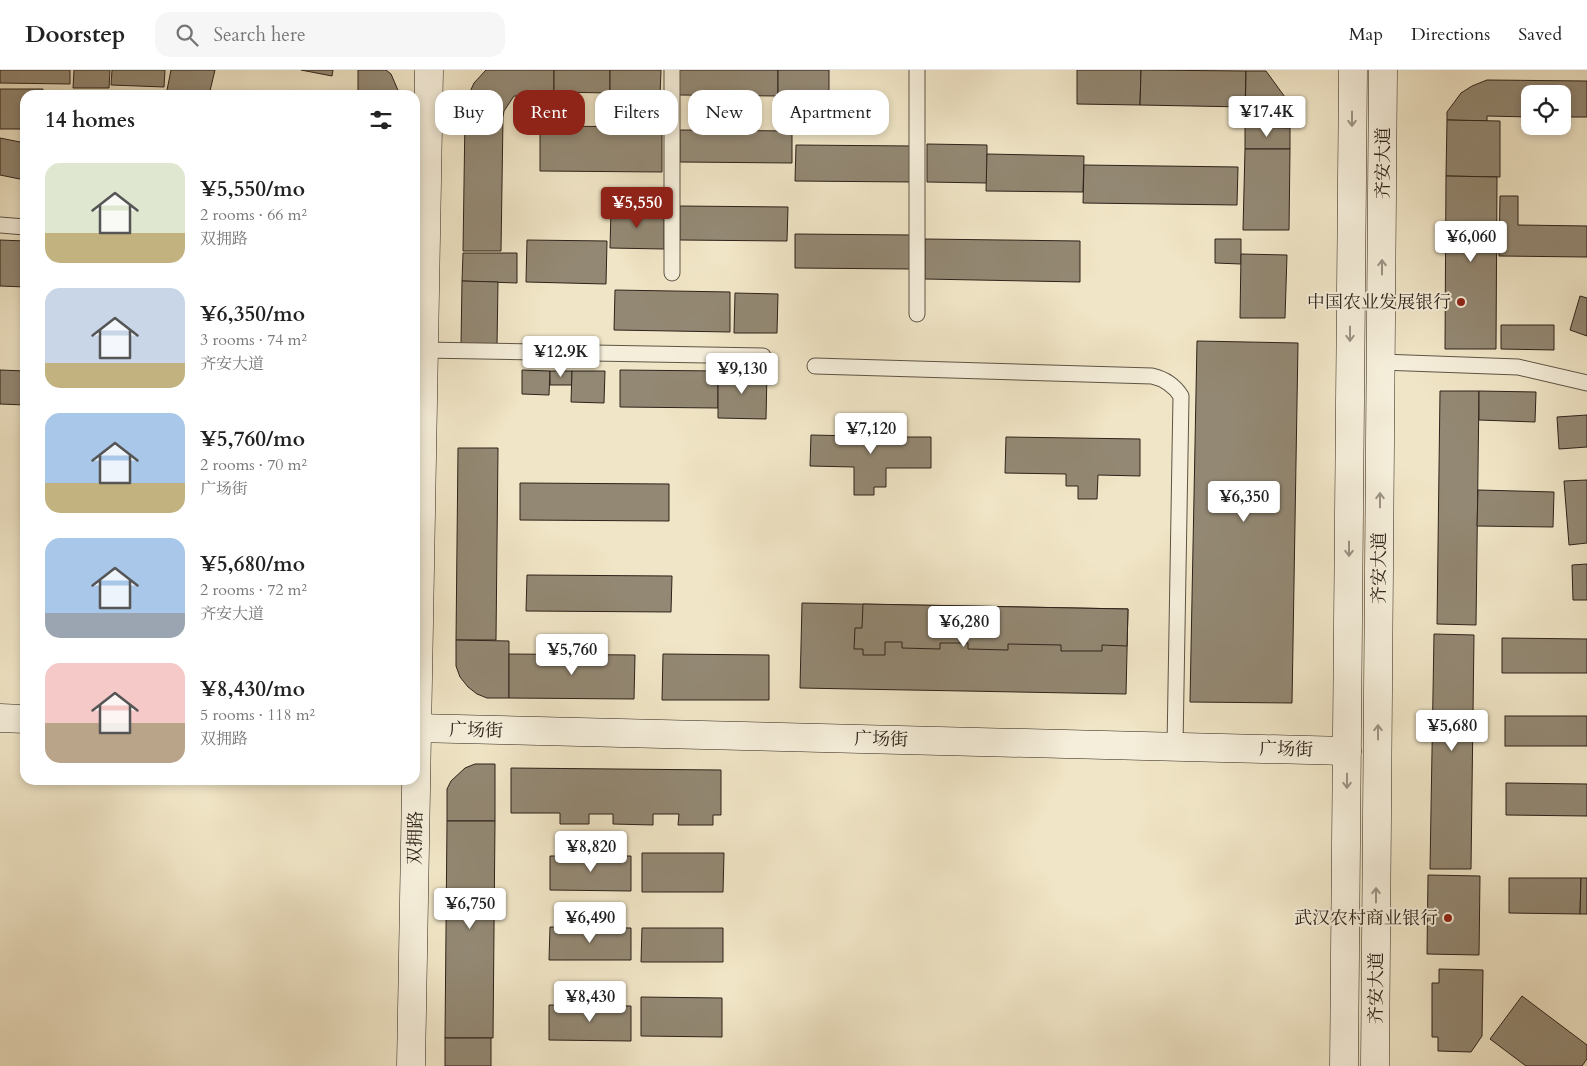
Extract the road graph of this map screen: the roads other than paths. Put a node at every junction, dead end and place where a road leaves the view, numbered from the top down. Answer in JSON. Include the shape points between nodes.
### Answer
{"nodes":[{"id":1,"x":428,"y":70,"type":"edge"},
{"id":2,"x":672,"y":70,"type":"edge"},
{"id":3,"x":917,"y":70,"type":"edge"},
{"id":4,"x":1352,"y":70,"type":"edge"},
{"id":5,"x":1383,"y":70,"type":"edge"},
{"id":6,"x":0,"y":225,"type":"edge"},
{"id":7,"x":20,"y":227,"type":"edge"},
{"id":8,"x":672,"y":274,"type":"dead end"},
{"id":9,"x":916,"y":314,"type":"dead end"},
{"id":10,"x":424,"y":350,"type":"junction"},
{"id":11,"x":762,"y":356,"type":"dead end"},
{"id":12,"x":1381,"y":362,"type":"junction"},
{"id":13,"x":815,"y":366,"type":"dead end"},
{"id":14,"x":1587,"y":383,"type":"edge"},
{"id":15,"x":420,"y":539,"type":"edge"},
{"id":16,"x":0,"y":718,"type":"edge"},
{"id":17,"x":20,"y":719,"type":"edge"},
{"id":18,"x":420,"y":728,"type":"edge"},
{"id":19,"x":1176,"y":746,"type":"junction"},
{"id":20,"x":1347,"y":750,"type":"junction"},
{"id":21,"x":415,"y":785,"type":"edge"},
{"id":22,"x":411,"y":1066,"type":"edge"},
{"id":23,"x":1344,"y":1066,"type":"edge"},
{"id":24,"x":1375,"y":1066,"type":"edge"}],
"edges":[{"from":1,"to":10,"type":"main road","name":"双拥路"},
{"from":2,"to":8,"type":"lane"},
{"from":3,"to":9,"type":"lane"},
{"from":4,"to":20,"type":"main road","name":"齐安大道","one_way":true},
{"from":12,"to":5,"type":"main road","name":"齐安大道","one_way":true},
{"from":6,"to":7,"type":"lane"},
{"from":10,"to":11,"type":"lane"},
{"from":10,"to":15,"type":"main road","name":"双拥路"},
{"from":12,"to":14,"type":"lane","via":[[1518,367]]},
{"from":24,"to":12,"type":"main road","name":"齐安大道","one_way":true},
{"from":13,"to":19,"type":"lane","via":[[1152,376],[1161,378],[1176,389],[1181,396]]},
{"from":16,"to":17,"type":"main road"},
{"from":18,"to":19,"type":"main road","name":"广场街"},
{"from":19,"to":20,"type":"main road","name":"广场街"},
{"from":20,"to":23,"type":"main road","name":"齐安大道","one_way":true},
{"from":21,"to":22,"type":"main road","name":"双拥路"}]}
